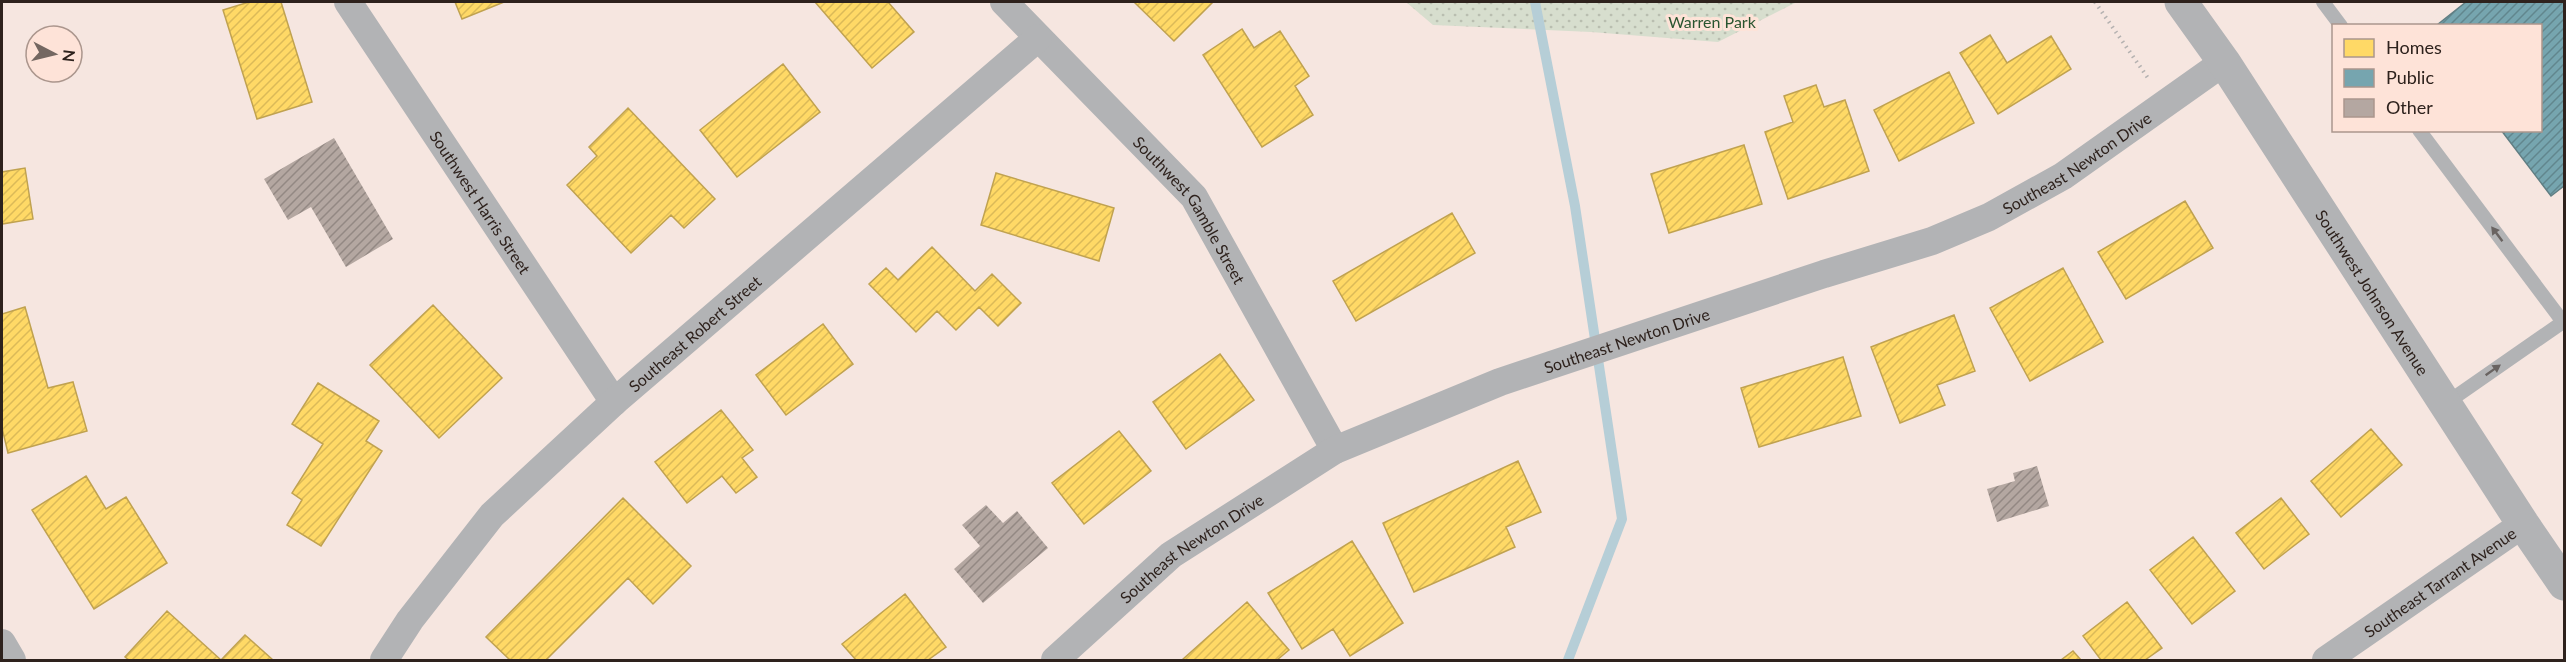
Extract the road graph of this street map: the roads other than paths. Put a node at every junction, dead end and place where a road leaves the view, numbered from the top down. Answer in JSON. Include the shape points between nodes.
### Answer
{"nodes":[{"id":1,"x":348,"y":2,"type":"edge"},
{"id":2,"x":1004,"y":2,"type":"edge"},
{"id":3,"x":2181,"y":2,"type":"edge"},
{"id":4,"x":2324,"y":2,"type":"edge"},
{"id":5,"x":2340,"y":24,"type":"edge"},
{"id":6,"x":1038,"y":38,"type":"junction"},
{"id":7,"x":2224,"y":62,"type":"junction"},
{"id":8,"x":2421,"y":132,"type":"edge"},
{"id":9,"x":614,"y":402,"type":"junction"},
{"id":10,"x":2445,"y":404,"type":"junction"},
{"id":11,"x":1335,"y":450,"type":"junction"},
{"id":12,"x":2523,"y":524,"type":"junction"},
{"id":13,"x":2565,"y":584,"type":"edge"},
{"id":14,"x":2,"y":643,"type":"edge"},
{"id":15,"x":12,"y":660,"type":"edge"},
{"id":16,"x":384,"y":660,"type":"edge"},
{"id":17,"x":1055,"y":660,"type":"edge"},
{"id":18,"x":2326,"y":660,"type":"edge"}],
"edges":[{"from":1,"to":9,"type":"street","name":"Southwest Harris Street"},
{"from":2,"to":6,"type":"street","name":"Southwest Gamble Street"},
{"from":3,"to":7,"type":"street","name":"Southwest Johnson Avenue"},
{"from":4,"to":5,"type":"lane"},
{"from":6,"to":9,"type":"street","name":"Southeast Robert Street"},
{"from":6,"to":11,"type":"street","name":"Southwest Gamble Street","via":[[1194,197]]},
{"from":7,"to":10,"type":"street","name":"Southwest Johnson Avenue"},
{"from":7,"to":11,"type":"street","name":"Southeast Newton Drive","via":[[2063,176],[1989,217],[1932,241],[1500,382]]},
{"from":10,"to":8,"type":"lane","one_way":true,"via":[[2563,322]]},
{"from":9,"to":16,"type":"street","name":"Southeast Robert Street","via":[[492,514]]},
{"from":10,"to":12,"type":"street","name":"Southwest Johnson Avenue"},
{"from":11,"to":17,"type":"street","name":"Southeast Newton Drive","via":[[1171,555]]},
{"from":12,"to":13,"type":"street","name":"Southwest Johnson Avenue"},
{"from":12,"to":18,"type":"street","name":"Southeast Tarrant Avenue"},
{"from":14,"to":15,"type":"street"}]}
